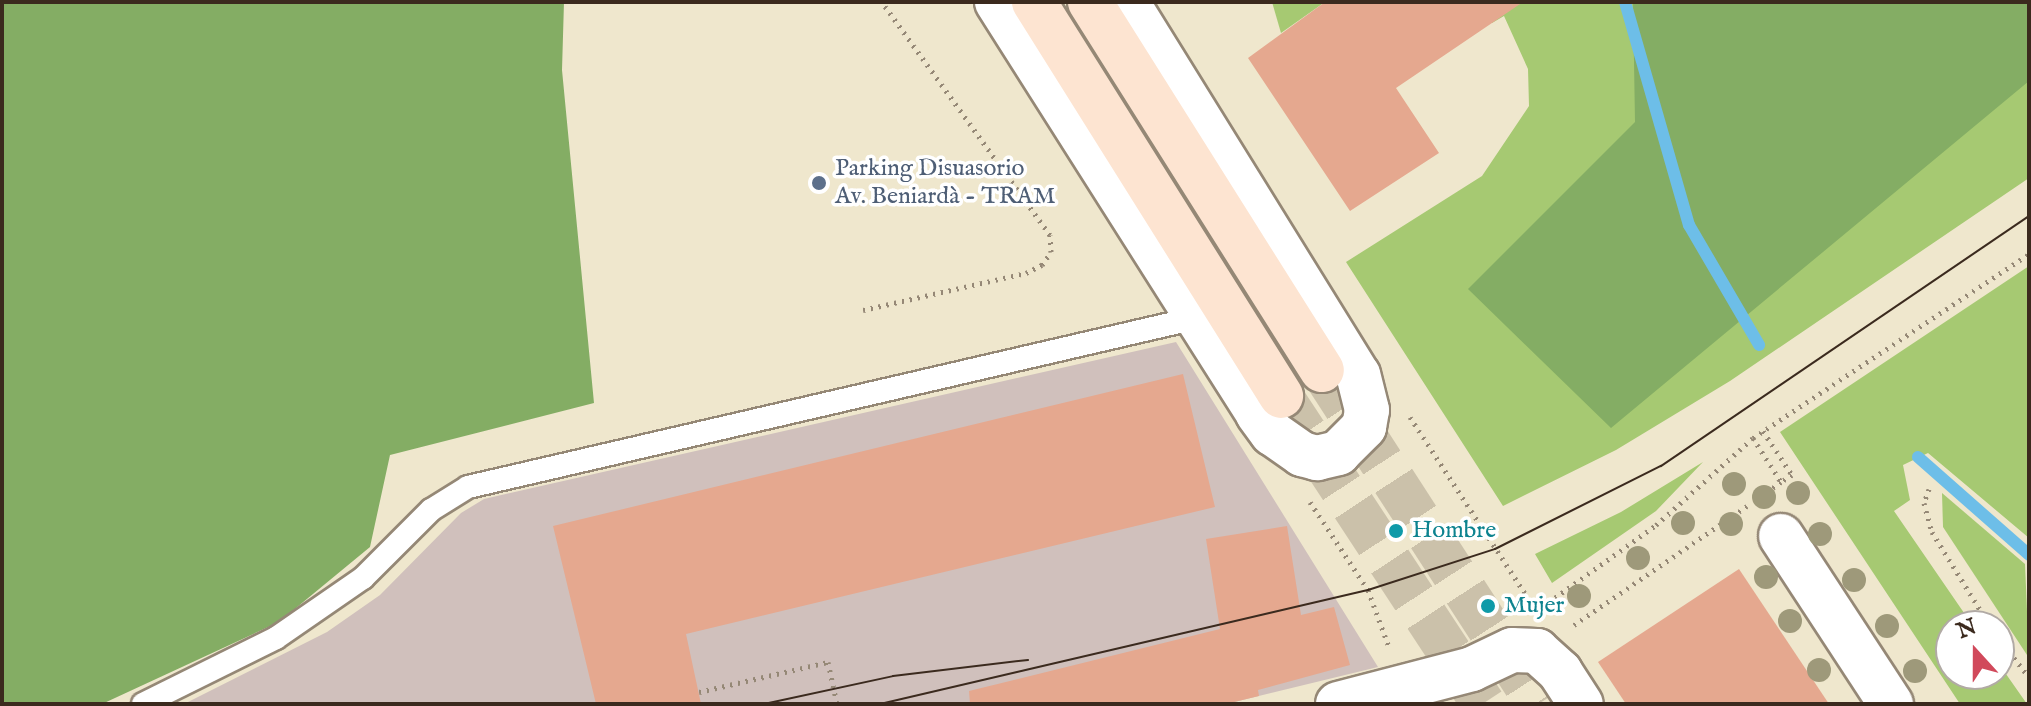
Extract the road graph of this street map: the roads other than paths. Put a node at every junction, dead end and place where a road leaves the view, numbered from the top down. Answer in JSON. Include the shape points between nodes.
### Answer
{"nodes":[{"id":1,"x":997,"y":2,"type":"edge"},
{"id":2,"x":1034,"y":2,"type":"edge"},
{"id":3,"x":1090,"y":2,"type":"edge"},
{"id":4,"x":1127,"y":2,"type":"edge"},
{"id":5,"x":1196,"y":318,"type":"junction"},
{"id":6,"x":1322,"y":370,"type":"tunnel mouth"},
{"id":7,"x":1281,"y":396,"type":"tunnel mouth"},
{"id":8,"x":1781,"y":536,"type":"dead end"},
{"id":9,"x":1464,"y":687,"type":"edge"},
{"id":10,"x":143,"y":704,"type":"edge"},
{"id":11,"x":1338,"y":704,"type":"edge"},
{"id":12,"x":1581,"y":704,"type":"edge"},
{"id":13,"x":1891,"y":704,"type":"edge"}],
"edges":[{"from":1,"to":5,"type":"street"},
{"from":2,"to":7,"type":"main road"},
{"from":3,"to":6,"type":"main road"},
{"from":4,"to":5,"type":"street","via":[[1358,375],[1367,410],[1355,441],[1338,453],[1317,458],[1287,445],[1258,414]]},
{"from":5,"to":10,"type":"lane","via":[[468,487],[431,510],[363,578],[276,638]]},
{"from":8,"to":13,"type":"street"},
{"from":9,"to":11,"type":"street","via":[[1404,687]]},
{"from":9,"to":12,"type":"street","via":[[1524,651],[1560,672]]}]}
